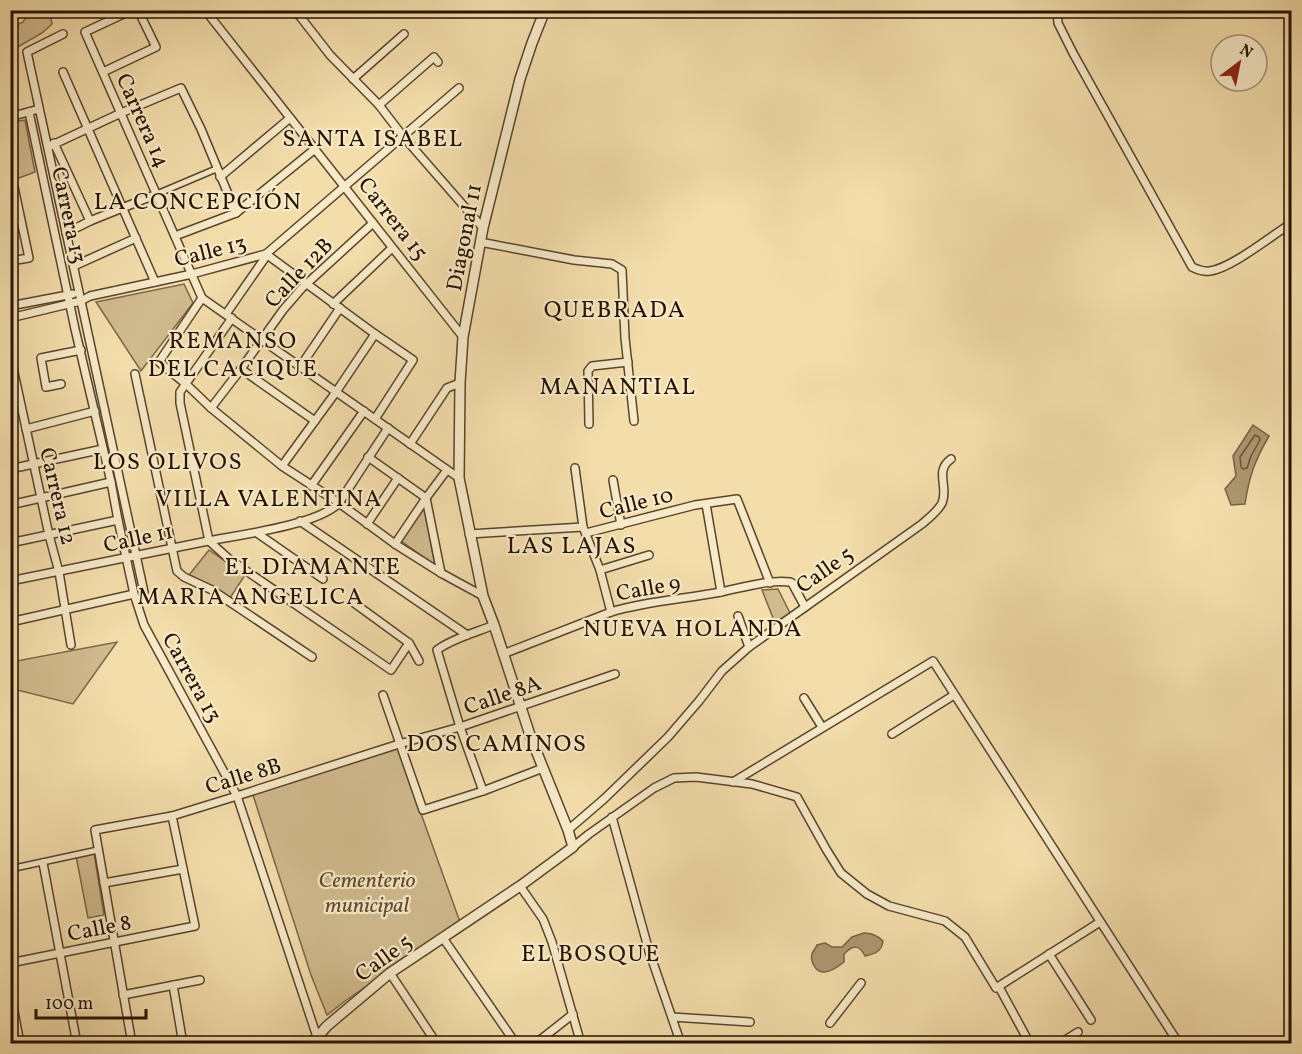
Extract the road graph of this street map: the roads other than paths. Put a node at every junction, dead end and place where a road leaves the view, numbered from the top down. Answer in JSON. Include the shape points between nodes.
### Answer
{"nodes":[{"id":1,"x":132,"y":10,"type":"edge"},
{"id":2,"x":138,"y":10,"type":"edge"},
{"id":3,"x":205,"y":10,"type":"edge"},
{"id":4,"x":545,"y":10,"type":"edge"},
{"id":5,"x":1057,"y":10,"type":"edge"},
{"id":6,"x":296,"y":11,"type":"edge"},
{"id":7,"x":63,"y":34,"type":"dead end"},
{"id":8,"x":404,"y":34,"type":"dead end"},
{"id":9,"x":438,"y":62,"type":"dead end"},
{"id":10,"x":63,"y":72,"type":"dead end"},
{"id":11,"x":103,"y":72,"type":"junction"},
{"id":12,"x":353,"y":79,"type":"junction"},
{"id":13,"x":459,"y":87,"type":"dead end"},
{"id":14,"x":379,"y":105,"type":"junction"},
{"id":15,"x":39,"y":109,"type":"junction"},
{"id":16,"x":29,"y":112,"type":"junction"},
{"id":17,"x":121,"y":113,"type":"junction"},
{"id":18,"x":10,"y":117,"type":"edge"},
{"id":19,"x":290,"y":118,"type":"junction"},
{"id":20,"x":88,"y":128,"type":"junction"},
{"id":21,"x":402,"y":135,"type":"junction"},
{"id":22,"x":51,"y":145,"type":"junction"},
{"id":23,"x":315,"y":149,"type":"junction"},
{"id":24,"x":216,"y":169,"type":"junction"},
{"id":25,"x":220,"y":177,"type":"junction"},
{"id":26,"x":344,"y":186,"type":"junction"},
{"id":27,"x":14,"y":187,"type":"dead end"},
{"id":28,"x":157,"y":194,"type":"junction"},
{"id":29,"x":123,"y":208,"type":"junction"},
{"id":30,"x":236,"y":213,"type":"junction"},
{"id":31,"x":90,"y":221,"type":"junction"},
{"id":32,"x":1292,"y":223,"type":"edge"},
{"id":33,"x":373,"y":224,"type":"junction"},
{"id":34,"x":483,"y":228,"type":"junction"},
{"id":35,"x":66,"y":233,"type":"junction"},
{"id":36,"x":175,"y":236,"type":"junction"},
{"id":37,"x":136,"y":238,"type":"junction"},
{"id":38,"x":480,"y":242,"type":"junction"},
{"id":39,"x":392,"y":248,"type":"junction"},
{"id":40,"x":266,"y":254,"type":"junction"},
{"id":41,"x":10,"y":261,"type":"edge"},
{"id":42,"x":74,"y":266,"type":"junction"},
{"id":43,"x":192,"y":273,"type":"junction"},
{"id":44,"x":155,"y":282,"type":"junction"},
{"id":45,"x":307,"y":285,"type":"junction"},
{"id":46,"x":69,"y":294,"type":"junction"},
{"id":47,"x":80,"y":297,"type":"junction"},
{"id":48,"x":202,"y":298,"type":"junction"},
{"id":49,"x":70,"y":303,"type":"junction"},
{"id":50,"x":333,"y":304,"type":"junction"},
{"id":51,"x":10,"y":306,"type":"edge"},
{"id":52,"x":340,"y":308,"type":"junction"},
{"id":53,"x":229,"y":316,"type":"junction"},
{"id":54,"x":10,"y":318,"type":"edge"},
{"id":55,"x":375,"y":334,"type":"junction"},
{"id":56,"x":463,"y":337,"type":"junction"},
{"id":57,"x":262,"y":340,"type":"junction"},
{"id":58,"x":81,"y":350,"type":"junction"},
{"id":59,"x":10,"y":354,"type":"edge"},
{"id":60,"x":628,"y":362,"type":"junction"},
{"id":61,"x":300,"y":366,"type":"junction"},
{"id":62,"x":241,"y":369,"type":"junction"},
{"id":63,"x":135,"y":374,"type":"dead end"},
{"id":64,"x":460,"y":383,"type":"junction"},
{"id":65,"x":61,"y":384,"type":"dead end"},
{"id":66,"x":186,"y":384,"type":"junction"},
{"id":67,"x":14,"y":386,"type":"edge"},
{"id":68,"x":336,"y":392,"type":"junction"},
{"id":69,"x":211,"y":408,"type":"junction"},
{"id":70,"x":95,"y":411,"type":"junction"},
{"id":71,"x":364,"y":411,"type":"junction"},
{"id":72,"x":375,"y":419,"type":"junction"},
{"id":73,"x":315,"y":421,"type":"junction"},
{"id":74,"x":634,"y":421,"type":"dead end"},
{"id":75,"x":589,"y":424,"type":"dead end"},
{"id":76,"x":388,"y":428,"type":"junction"},
{"id":77,"x":26,"y":429,"type":"junction"},
{"id":78,"x":410,"y":444,"type":"junction"},
{"id":79,"x":103,"y":449,"type":"junction"},
{"id":80,"x":368,"y":457,"type":"junction"},
{"id":81,"x":951,"y":459,"type":"dead end"},
{"id":82,"x":33,"y":464,"type":"junction"},
{"id":83,"x":282,"y":466,"type":"junction"},
{"id":84,"x":575,"y":468,"type":"dead end"},
{"id":85,"x":10,"y":469,"type":"edge"},
{"id":86,"x":447,"y":470,"type":"junction"},
{"id":87,"x":398,"y":478,"type":"junction"},
{"id":88,"x":459,"y":478,"type":"junction"},
{"id":89,"x":613,"y":480,"type":"dead end"},
{"id":90,"x":111,"y":482,"type":"junction"},
{"id":91,"x":311,"y":486,"type":"junction"},
{"id":92,"x":42,"y":497,"type":"junction"},
{"id":93,"x":426,"y":498,"type":"junction"},
{"id":94,"x":339,"y":503,"type":"junction"},
{"id":95,"x":706,"y":504,"type":"junction"},
{"id":96,"x":10,"y":506,"type":"edge"},
{"id":97,"x":118,"y":520,"type":"junction"},
{"id":98,"x":300,"y":521,"type":"junction"},
{"id":99,"x":367,"y":524,"type":"junction"},
{"id":100,"x":621,"y":525,"type":"junction"},
{"id":101,"x":585,"y":530,"type":"junction"},
{"id":102,"x":257,"y":533,"type":"junction"},
{"id":103,"x":469,"y":534,"type":"junction"},
{"id":104,"x":49,"y":535,"type":"junction"},
{"id":105,"x":209,"y":541,"type":"junction"},
{"id":106,"x":10,"y":543,"type":"edge"},
{"id":107,"x":395,"y":544,"type":"junction"},
{"id":108,"x":172,"y":549,"type":"junction"},
{"id":109,"x":649,"y":555,"type":"dead end"},
{"id":110,"x":136,"y":556,"type":"junction"},
{"id":111,"x":127,"y":558,"type":"junction"},
{"id":112,"x":600,"y":570,"type":"junction"},
{"id":113,"x":59,"y":572,"type":"junction"},
{"id":114,"x":441,"y":573,"type":"junction"},
{"id":115,"x":323,"y":579,"type":"dead end"},
{"id":116,"x":10,"y":582,"type":"edge"},
{"id":117,"x":770,"y":583,"type":"junction"},
{"id":118,"x":144,"y":592,"type":"dead end"},
{"id":119,"x":721,"y":592,"type":"junction"},
{"id":120,"x":134,"y":594,"type":"junction"},
{"id":121,"x":483,"y":596,"type":"junction"},
{"id":122,"x":354,"y":603,"type":"dead end"},
{"id":123,"x":805,"y":607,"type":"junction"},
{"id":124,"x":66,"y":610,"type":"junction"},
{"id":125,"x":611,"y":612,"type":"junction"},
{"id":126,"x":738,"y":616,"type":"dead end"},
{"id":127,"x":10,"y":622,"type":"edge"},
{"id":128,"x":494,"y":625,"type":"junction"},
{"id":129,"x":467,"y":635,"type":"junction"},
{"id":130,"x":409,"y":643,"type":"junction"},
{"id":131,"x":71,"y":645,"type":"dead end"},
{"id":132,"x":748,"y":647,"type":"junction"},
{"id":133,"x":503,"y":654,"type":"junction"},
{"id":134,"x":312,"y":657,"type":"dead end"},
{"id":135,"x":418,"y":661,"type":"dead end"},
{"id":136,"x":615,"y":674,"type":"dead end"},
{"id":137,"x":383,"y":695,"type":"dead end"},
{"id":138,"x":954,"y":695,"type":"junction"},
{"id":139,"x":804,"y":698,"type":"dead end"},
{"id":140,"x":521,"y":706,"type":"junction"},
{"id":141,"x":460,"y":727,"type":"junction"},
{"id":142,"x":822,"y":728,"type":"junction"},
{"id":143,"x":892,"y":734,"type":"dead end"},
{"id":144,"x":399,"y":744,"type":"junction"},
{"id":145,"x":543,"y":768,"type":"junction"},
{"id":146,"x":733,"y":782,"type":"junction"},
{"id":147,"x":483,"y":790,"type":"junction"},
{"id":148,"x":237,"y":796,"type":"junction"},
{"id":149,"x":172,"y":816,"type":"junction"},
{"id":150,"x":612,"y":817,"type":"junction"},
{"id":151,"x":568,"y":830,"type":"junction"},
{"id":152,"x":573,"y":847,"type":"junction"},
{"id":153,"x":98,"y":850,"type":"junction"},
{"id":154,"x":43,"y":863,"type":"junction"},
{"id":155,"x":10,"y":869,"type":"edge"},
{"id":156,"x":183,"y":869,"type":"junction"},
{"id":157,"x":104,"y":883,"type":"junction"},
{"id":158,"x":520,"y":886,"type":"junction"},
{"id":159,"x":1100,"y":922,"type":"junction"},
{"id":160,"x":444,"y":938,"type":"junction"},
{"id":161,"x":114,"y":942,"type":"junction"},
{"id":162,"x":60,"y":953,"type":"junction"},
{"id":163,"x":1049,"y":954,"type":"junction"},
{"id":164,"x":10,"y":963,"type":"edge"},
{"id":165,"x":390,"y":974,"type":"junction"},
{"id":166,"x":200,"y":980,"type":"dead end"},
{"id":167,"x":861,"y":983,"type":"dead end"},
{"id":168,"x":173,"y":985,"type":"junction"},
{"id":169,"x":999,"y":987,"type":"junction"},
{"id":170,"x":10,"y":995,"type":"edge"},
{"id":171,"x":123,"y":995,"type":"junction"},
{"id":172,"x":573,"y":1014,"type":"junction"},
{"id":173,"x":672,"y":1017,"type":"junction"},
{"id":174,"x":1091,"y":1020,"type":"dead end"},
{"id":175,"x":750,"y":1022,"type":"dead end"},
{"id":176,"x":830,"y":1023,"type":"dead end"},
{"id":177,"x":1078,"y":1032,"type":"dead end"},
{"id":178,"x":314,"y":1040,"type":"edge"},
{"id":179,"x":19,"y":1044,"type":"edge"},
{"id":180,"x":77,"y":1044,"type":"edge"},
{"id":181,"x":132,"y":1044,"type":"edge"},
{"id":182,"x":183,"y":1044,"type":"edge"},
{"id":183,"x":436,"y":1044,"type":"edge"},
{"id":184,"x":516,"y":1044,"type":"edge"},
{"id":185,"x":535,"y":1044,"type":"edge"},
{"id":186,"x":581,"y":1044,"type":"edge"},
{"id":187,"x":681,"y":1044,"type":"edge"},
{"id":188,"x":1030,"y":1044,"type":"edge"},
{"id":189,"x":1059,"y":1044,"type":"edge"},
{"id":190,"x":1179,"y":1044,"type":"edge"}],
"edges":[{"from":1,"to":11,"type":"street","name":"Carrera 14","via":[[85,32]]},
{"from":2,"to":11,"type":"street","via":[[156,47]]},
{"from":3,"to":19,"type":"street","name":"Carrera 15"},
{"from":4,"to":34,"type":"street","name":"Diagonal 11","via":[[520,79]]},
{"from":5,"to":32,"type":"street","via":[[1058,23],[1073,53],[1192,267],[1212,271]]},
{"from":6,"to":12,"type":"street"},
{"from":7,"to":15,"type":"street","name":"Carrera 13","via":[[27,52]]},
{"from":8,"to":12,"type":"street"},
{"from":9,"to":14,"type":"street","via":[[434,57]]},
{"from":10,"to":20,"type":"street"},
{"from":11,"to":17,"type":"street","name":"Carrera 14"},
{"from":12,"to":14,"type":"street"},
{"from":13,"to":21,"type":"street","name":"Calle 13"},
{"from":14,"to":21,"type":"street"},
{"from":15,"to":16,"type":"street"},
{"from":15,"to":22,"type":"street","name":"Carrera 13"},
{"from":16,"to":18,"type":"street"},
{"from":16,"to":46,"type":"street","name":"Carrera 13"},
{"from":17,"to":20,"type":"street"},
{"from":17,"to":24,"type":"street","via":[[181,88]]},
{"from":17,"to":28,"type":"street","name":"Carrera 14"},
{"from":19,"to":23,"type":"street","name":"Carrera 15"},
{"from":19,"to":25,"type":"street"},
{"from":20,"to":22,"type":"street"},
{"from":20,"to":29,"type":"street"},
{"from":21,"to":26,"type":"street","name":"Calle 13"},
{"from":21,"to":34,"type":"street"},
{"from":22,"to":31,"type":"street","name":"Carrera 13"},
{"from":22,"to":35,"type":"street","name":"Carrera 13"},
{"from":23,"to":26,"type":"street","name":"Carrera 15"},
{"from":23,"to":30,"type":"street"},
{"from":24,"to":25,"type":"street"},
{"from":24,"to":28,"type":"street"},
{"from":25,"to":30,"type":"street"},
{"from":26,"to":33,"type":"street","name":"Carrera 15"},
{"from":26,"to":40,"type":"street","name":"Calle 13"},
{"from":27,"to":41,"type":"street","via":[[29,258]]},
{"from":28,"to":29,"type":"street"},
{"from":28,"to":36,"type":"street","name":"Carrera 14"},
{"from":29,"to":31,"type":"street"},
{"from":29,"to":37,"type":"street"},
{"from":30,"to":36,"type":"street"},
{"from":31,"to":35,"type":"street"},
{"from":33,"to":39,"type":"street","name":"Carrera 15"},
{"from":33,"to":45,"type":"street","name":"Calle 12B"},
{"from":34,"to":38,"type":"street","name":"Diagonal 11"},
{"from":35,"to":42,"type":"street","name":"Carrera 13"},
{"from":36,"to":43,"type":"street","name":"Carrera 14"},
{"from":37,"to":42,"type":"street"},
{"from":37,"to":44,"type":"street"},
{"from":38,"to":56,"type":"street","name":"Diagonal 11"},
{"from":38,"to":60,"type":"street","via":[[612,264],[622,270]]},
{"from":39,"to":50,"type":"street"},
{"from":39,"to":56,"type":"street","name":"Carrera 15"},
{"from":40,"to":43,"type":"street","name":"Calle 13"},
{"from":40,"to":45,"type":"street"},
{"from":40,"to":53,"type":"street"},
{"from":42,"to":47,"type":"street","name":"Carrera 13"},
{"from":43,"to":44,"type":"street","name":"Calle 13"},
{"from":43,"to":48,"type":"street","name":"Carrera 14"},
{"from":44,"to":47,"type":"street","name":"Calle 13"},
{"from":45,"to":50,"type":"street"},
{"from":45,"to":57,"type":"street","name":"Calle 12B","via":[[282,310]]},
{"from":46,"to":47,"type":"street","name":"Calle 13"},
{"from":46,"to":49,"type":"street","name":"Carrera 13"},
{"from":46,"to":51,"type":"street","name":"Calle 13"},
{"from":47,"to":49,"type":"street","name":"Calle 13"},
{"from":47,"to":110,"type":"street","name":"Carrera 13"},
{"from":48,"to":53,"type":"street"},
{"from":48,"to":66,"type":"street","via":[[159,362]]},
{"from":49,"to":54,"type":"street","name":"Calle 13"},
{"from":49,"to":58,"type":"street","name":"Carrera 13"},
{"from":50,"to":52,"type":"street"},
{"from":52,"to":55,"type":"street"},
{"from":52,"to":61,"type":"street"},
{"from":53,"to":57,"type":"street"},
{"from":53,"to":66,"type":"street"},
{"from":55,"to":68,"type":"street"},
{"from":55,"to":72,"type":"street","via":[[413,360]]},
{"from":56,"to":64,"type":"street","name":"Diagonal 11"},
{"from":57,"to":61,"type":"street"},
{"from":57,"to":62,"type":"street","name":"Calle 12B"},
{"from":58,"to":65,"type":"street","via":[[41,358],[46,387]]},
{"from":58,"to":70,"type":"street","name":"Carrera 13"},
{"from":59,"to":67,"type":"street","name":"Carrera 12"},
{"from":60,"to":74,"type":"street"},
{"from":60,"to":75,"type":"street","via":[[592,366],[588,371]]},
{"from":61,"to":68,"type":"street"},
{"from":62,"to":69,"type":"street","name":"Calle 12B"},
{"from":62,"to":73,"type":"street"},
{"from":63,"to":108,"type":"street"},
{"from":64,"to":78,"type":"street","via":[[447,388]]},
{"from":64,"to":88,"type":"street","name":"Diagonal 11"},
{"from":66,"to":69,"type":"street"},
{"from":66,"to":105,"type":"street","via":[[180,392],[180,403]]},
{"from":67,"to":77,"type":"street","name":"Carrera 12"},
{"from":68,"to":71,"type":"street"},
{"from":68,"to":73,"type":"street"},
{"from":69,"to":83,"type":"street"},
{"from":70,"to":77,"type":"street"},
{"from":70,"to":79,"type":"street","name":"Carrera 13"},
{"from":71,"to":72,"type":"street"},
{"from":71,"to":91,"type":"street"},
{"from":72,"to":76,"type":"street"},
{"from":73,"to":83,"type":"street"},
{"from":76,"to":78,"type":"street"},
{"from":76,"to":80,"type":"street"},
{"from":77,"to":82,"type":"street","name":"Carrera 12"},
{"from":78,"to":86,"type":"street"},
{"from":79,"to":82,"type":"street"},
{"from":79,"to":90,"type":"street","name":"Carrera 13"},
{"from":80,"to":87,"type":"street"},
{"from":80,"to":94,"type":"street"},
{"from":81,"to":123,"type":"street","name":"Calle 5","via":[[942,471],[942,504],[933,515]]},
{"from":82,"to":85,"type":"street"},
{"from":82,"to":92,"type":"street","name":"Carrera 12"},
{"from":83,"to":91,"type":"street"},
{"from":84,"to":101,"type":"street"},
{"from":86,"to":88,"type":"street"},
{"from":86,"to":93,"type":"street"},
{"from":87,"to":93,"type":"street"},
{"from":87,"to":99,"type":"street"},
{"from":88,"to":103,"type":"street","name":"Diagonal 11"},
{"from":89,"to":100,"type":"street"},
{"from":90,"to":92,"type":"street"},
{"from":90,"to":97,"type":"street","name":"Carrera 13"},
{"from":91,"to":94,"type":"street"},
{"from":92,"to":96,"type":"street"},
{"from":92,"to":104,"type":"street","name":"Carrera 12"},
{"from":93,"to":107,"type":"street"},
{"from":93,"to":114,"type":"street"},
{"from":94,"to":98,"type":"street","name":"Calle 11"},
{"from":94,"to":99,"type":"street"},
{"from":95,"to":100,"type":"street","name":"Calle 10"},
{"from":95,"to":117,"type":"street","name":"Calle 10","via":[[737,499]]},
{"from":95,"to":119,"type":"street"},
{"from":97,"to":104,"type":"street"},
{"from":97,"to":111,"type":"street","name":"Carrera 13"},
{"from":98,"to":102,"type":"street","name":"Calle 11"},
{"from":98,"to":129,"type":"street"},
{"from":99,"to":107,"type":"street"},
{"from":100,"to":101,"type":"street","name":"Calle 10"},
{"from":101,"to":103,"type":"street"},
{"from":101,"to":112,"type":"street"},
{"from":102,"to":105,"type":"street","name":"Calle 11"},
{"from":102,"to":115,"type":"street"},
{"from":103,"to":121,"type":"street","name":"Diagonal 11"},
{"from":104,"to":106,"type":"street"},
{"from":104,"to":113,"type":"street","name":"Carrera 12"},
{"from":105,"to":108,"type":"street","name":"Calle 11"},
{"from":105,"to":130,"type":"street","via":[[229,559],[390,670]]},
{"from":107,"to":114,"type":"street"},
{"from":108,"to":110,"type":"street","name":"Calle 11"},
{"from":108,"to":134,"type":"street","via":[[177,571],[184,577],[212,590]]},
{"from":109,"to":112,"type":"street"},
{"from":110,"to":111,"type":"street","name":"Calle 11"},
{"from":110,"to":118,"type":"street","name":"Carrera 13"},
{"from":111,"to":113,"type":"street","name":"Calle 11"},
{"from":111,"to":120,"type":"street","name":"Carrera 13"},
{"from":112,"to":125,"type":"street"},
{"from":113,"to":116,"type":"street","name":"Calle 11"},
{"from":113,"to":124,"type":"street","name":"Carrera 12"},
{"from":114,"to":121,"type":"street"},
{"from":117,"to":119,"type":"street","name":"Calle 9"},
{"from":117,"to":123,"type":"street","via":[[792,583]]},
{"from":119,"to":125,"type":"street","name":"Calle 9"},
{"from":120,"to":124,"type":"street"},
{"from":120,"to":148,"type":"street","name":"Carrera 13","via":[[144,625]]},
{"from":121,"to":128,"type":"street"},
{"from":122,"to":130,"type":"street"},
{"from":123,"to":132,"type":"street","name":"Calle 5"},
{"from":124,"to":127,"type":"street"},
{"from":124,"to":131,"type":"street","name":"Carrera 12"},
{"from":125,"to":133,"type":"street","name":"Calle 9"},
{"from":126,"to":132,"type":"street"},
{"from":128,"to":129,"type":"street"},
{"from":128,"to":133,"type":"street"},
{"from":129,"to":141,"type":"street","via":[[437,650]]},
{"from":130,"to":135,"type":"street"},
{"from":132,"to":151,"type":"street","name":"Calle 5","via":[[722,671],[668,736]]},
{"from":133,"to":140,"type":"street"},
{"from":136,"to":140,"type":"street","name":"Calle 8A"},
{"from":137,"to":144,"type":"street"},
{"from":138,"to":142,"type":"street","via":[[933,661]]},
{"from":138,"to":143,"type":"street"},
{"from":138,"to":159,"type":"street"},
{"from":139,"to":142,"type":"street"},
{"from":140,"to":141,"type":"street","name":"Calle 8A"},
{"from":140,"to":145,"type":"street"},
{"from":141,"to":144,"type":"street","name":"Calle 8A"},
{"from":141,"to":147,"type":"street"},
{"from":142,"to":146,"type":"street"},
{"from":144,"to":147,"type":"street","via":[[423,810]]},
{"from":144,"to":148,"type":"street","name":"Calle 8B"},
{"from":145,"to":147,"type":"street"},
{"from":145,"to":151,"type":"street"},
{"from":146,"to":150,"type":"street","via":[[674,778]]},
{"from":146,"to":169,"type":"street","via":[[797,796],[841,873],[889,906],[945,921],[965,937],[996,988]]},
{"from":148,"to":149,"type":"street","name":"Calle 8B"},
{"from":148,"to":178,"type":"street","name":"Carrera 13"},
{"from":149,"to":153,"type":"street","name":"Calle 8B","via":[[95,830]]},
{"from":149,"to":156,"type":"street"},
{"from":150,"to":152,"type":"street"},
{"from":150,"to":173,"type":"street","via":[[649,951]]},
{"from":151,"to":152,"type":"street"},
{"from":152,"to":158,"type":"street","name":"Calle 5"},
{"from":153,"to":154,"type":"street"},
{"from":153,"to":157,"type":"street"},
{"from":154,"to":155,"type":"street"},
{"from":154,"to":162,"type":"street"},
{"from":156,"to":157,"type":"street"},
{"from":156,"to":161,"type":"street","name":"Calle 8","via":[[195,926]]},
{"from":157,"to":161,"type":"street"},
{"from":158,"to":160,"type":"street","name":"Calle 5"},
{"from":158,"to":172,"type":"street","via":[[543,919]]},
{"from":159,"to":163,"type":"street"},
{"from":159,"to":190,"type":"street"},
{"from":160,"to":165,"type":"street","name":"Calle 5"},
{"from":160,"to":184,"type":"street"},
{"from":161,"to":162,"type":"street","name":"Calle 8"},
{"from":161,"to":171,"type":"street"},
{"from":162,"to":164,"type":"street","name":"Calle 8"},
{"from":162,"to":180,"type":"street"},
{"from":163,"to":169,"type":"street"},
{"from":163,"to":174,"type":"street"},
{"from":165,"to":178,"type":"street","name":"Calle 5"},
{"from":165,"to":183,"type":"street"},
{"from":166,"to":168,"type":"street"},
{"from":167,"to":176,"type":"street"},
{"from":168,"to":171,"type":"street"},
{"from":168,"to":182,"type":"street"},
{"from":169,"to":188,"type":"street"},
{"from":170,"to":179,"type":"street"},
{"from":171,"to":181,"type":"street"},
{"from":172,"to":185,"type":"street"},
{"from":172,"to":186,"type":"street"},
{"from":173,"to":175,"type":"street"},
{"from":173,"to":187,"type":"street"},
{"from":177,"to":189,"type":"street"}]}
